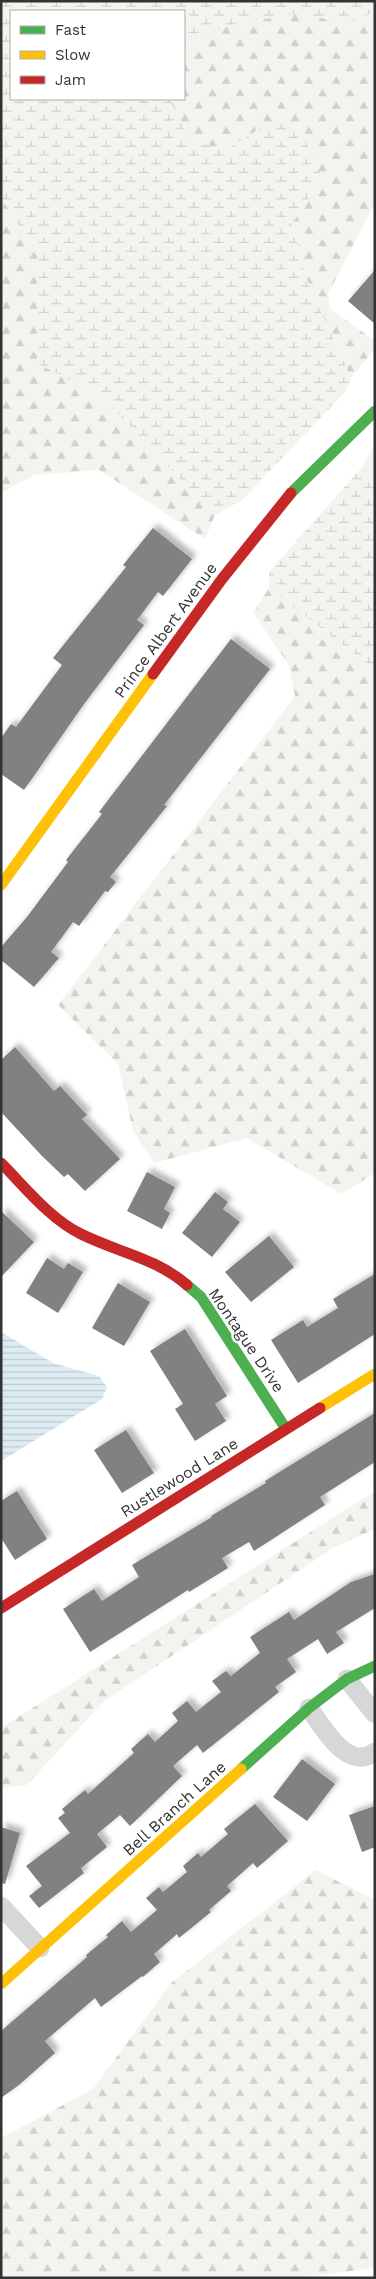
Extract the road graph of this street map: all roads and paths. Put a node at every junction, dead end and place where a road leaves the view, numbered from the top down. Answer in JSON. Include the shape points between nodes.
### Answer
{"nodes":[{"id":1,"x":375,"y":411,"type":"edge"},
{"id":2,"x":1,"y":885,"type":"edge"},
{"id":3,"x":1,"y":1163,"type":"edge"},
{"id":4,"x":375,"y":1374,"type":"edge"},
{"id":5,"x":286,"y":1429,"type":"junction"},
{"id":6,"x":1,"y":1608,"type":"edge"},
{"id":7,"x":375,"y":1666,"type":"edge"},
{"id":8,"x":347,"y":1679,"type":"junction"},
{"id":9,"x":309,"y":1708,"type":"junction"},
{"id":10,"x":375,"y":1714,"type":"edge"},
{"id":11,"x":375,"y":1752,"type":"edge"},
{"id":12,"x":1,"y":1906,"type":"edge"},
{"id":13,"x":40,"y":1948,"type":"junction"},
{"id":14,"x":2,"y":1981,"type":"edge"}],
"edges":[{"from":1,"to":2,"type":"street","name":"Prince Albert Avenue","via":[[294,489],[264,524]]},
{"from":3,"to":5,"type":"street","name":"Montague Drive","via":[[55,1216],[80,1234],[153,1262],[178,1277],[201,1297]]},
{"from":4,"to":5,"type":"street","name":"Rustlewood Lane"},
{"from":5,"to":6,"type":"street","name":"Rustlewood Lane"},
{"from":7,"to":8,"type":"street","name":"Bell Branch Lane"},
{"from":8,"to":9,"type":"street","name":"Bell Branch Lane"},
{"from":8,"to":10,"type":"street"},
{"from":9,"to":11,"type":"street","via":[[344,1752],[358,1758]]},
{"from":9,"to":13,"type":"street","name":"Bell Branch Lane"},
{"from":12,"to":13,"type":"street"},
{"from":13,"to":14,"type":"street","name":"Bell Branch Lane"}]}
